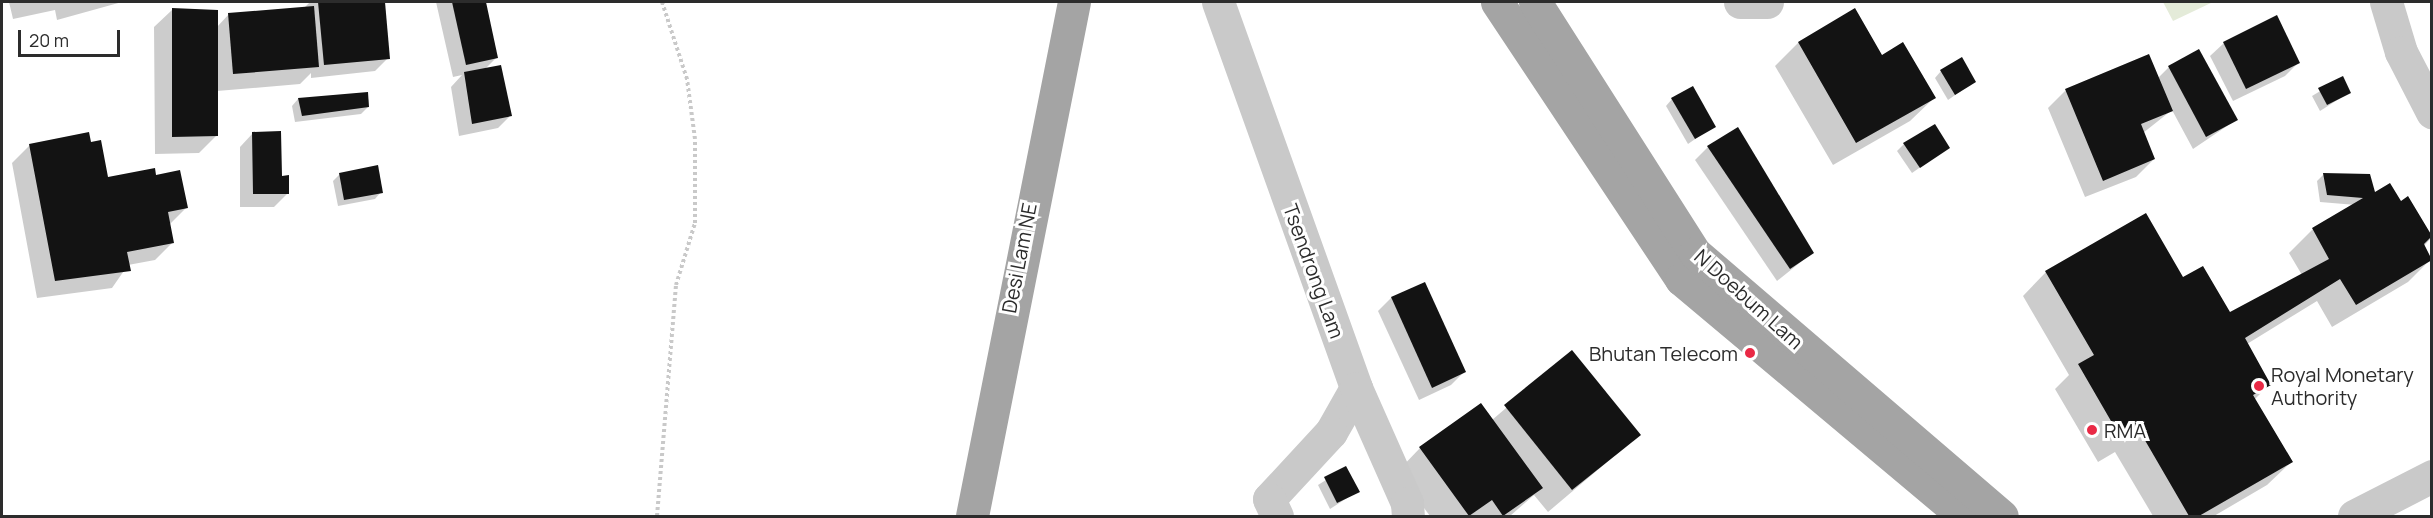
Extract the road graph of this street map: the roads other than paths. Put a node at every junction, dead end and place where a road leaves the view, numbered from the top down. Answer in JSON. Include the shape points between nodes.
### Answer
{"nodes":[{"id":1,"x":1074,"y":2,"type":"edge"},
{"id":2,"x":1218,"y":2,"type":"edge"},
{"id":3,"x":1497,"y":2,"type":"edge"},
{"id":4,"x":1535,"y":2,"type":"edge"},
{"id":5,"x":1740,"y":2,"type":"edge"},
{"id":6,"x":1767,"y":2,"type":"edge"},
{"id":7,"x":2386,"y":2,"type":"edge"},
{"id":8,"x":2432,"y":112,"type":"edge"},
{"id":9,"x":1356,"y":388,"type":"junction"},
{"id":10,"x":2432,"y":476,"type":"edge"},
{"id":11,"x":972,"y":516,"type":"edge"},
{"id":12,"x":1277,"y":516,"type":"edge"},
{"id":13,"x":1408,"y":516,"type":"edge"},
{"id":14,"x":1963,"y":516,"type":"edge"},
{"id":15,"x":2002,"y":516,"type":"edge"},
{"id":16,"x":2354,"y":516,"type":"edge"}],
"edges":[{"from":1,"to":11,"type":"main road","name":"Desi Lam NE"},
{"from":2,"to":9,"type":"lane","name":"Tsendrong Lam"},
{"from":3,"to":14,"type":"main road","name":"N Doebum Lam","via":[[1681,279]]},
{"from":4,"to":15,"type":"main road","name":"N Doebum Lam","via":[[1695,253]]},
{"from":5,"to":6,"type":"lane"},
{"from":7,"to":8,"type":"lane","via":[[2401,52]]},
{"from":9,"to":12,"type":"lane","via":[[1331,432],[1269,499]]},
{"from":9,"to":13,"type":"lane","name":"Tsendrong Lam","via":[[1407,503]]},
{"from":10,"to":16,"type":"lane"}]}
